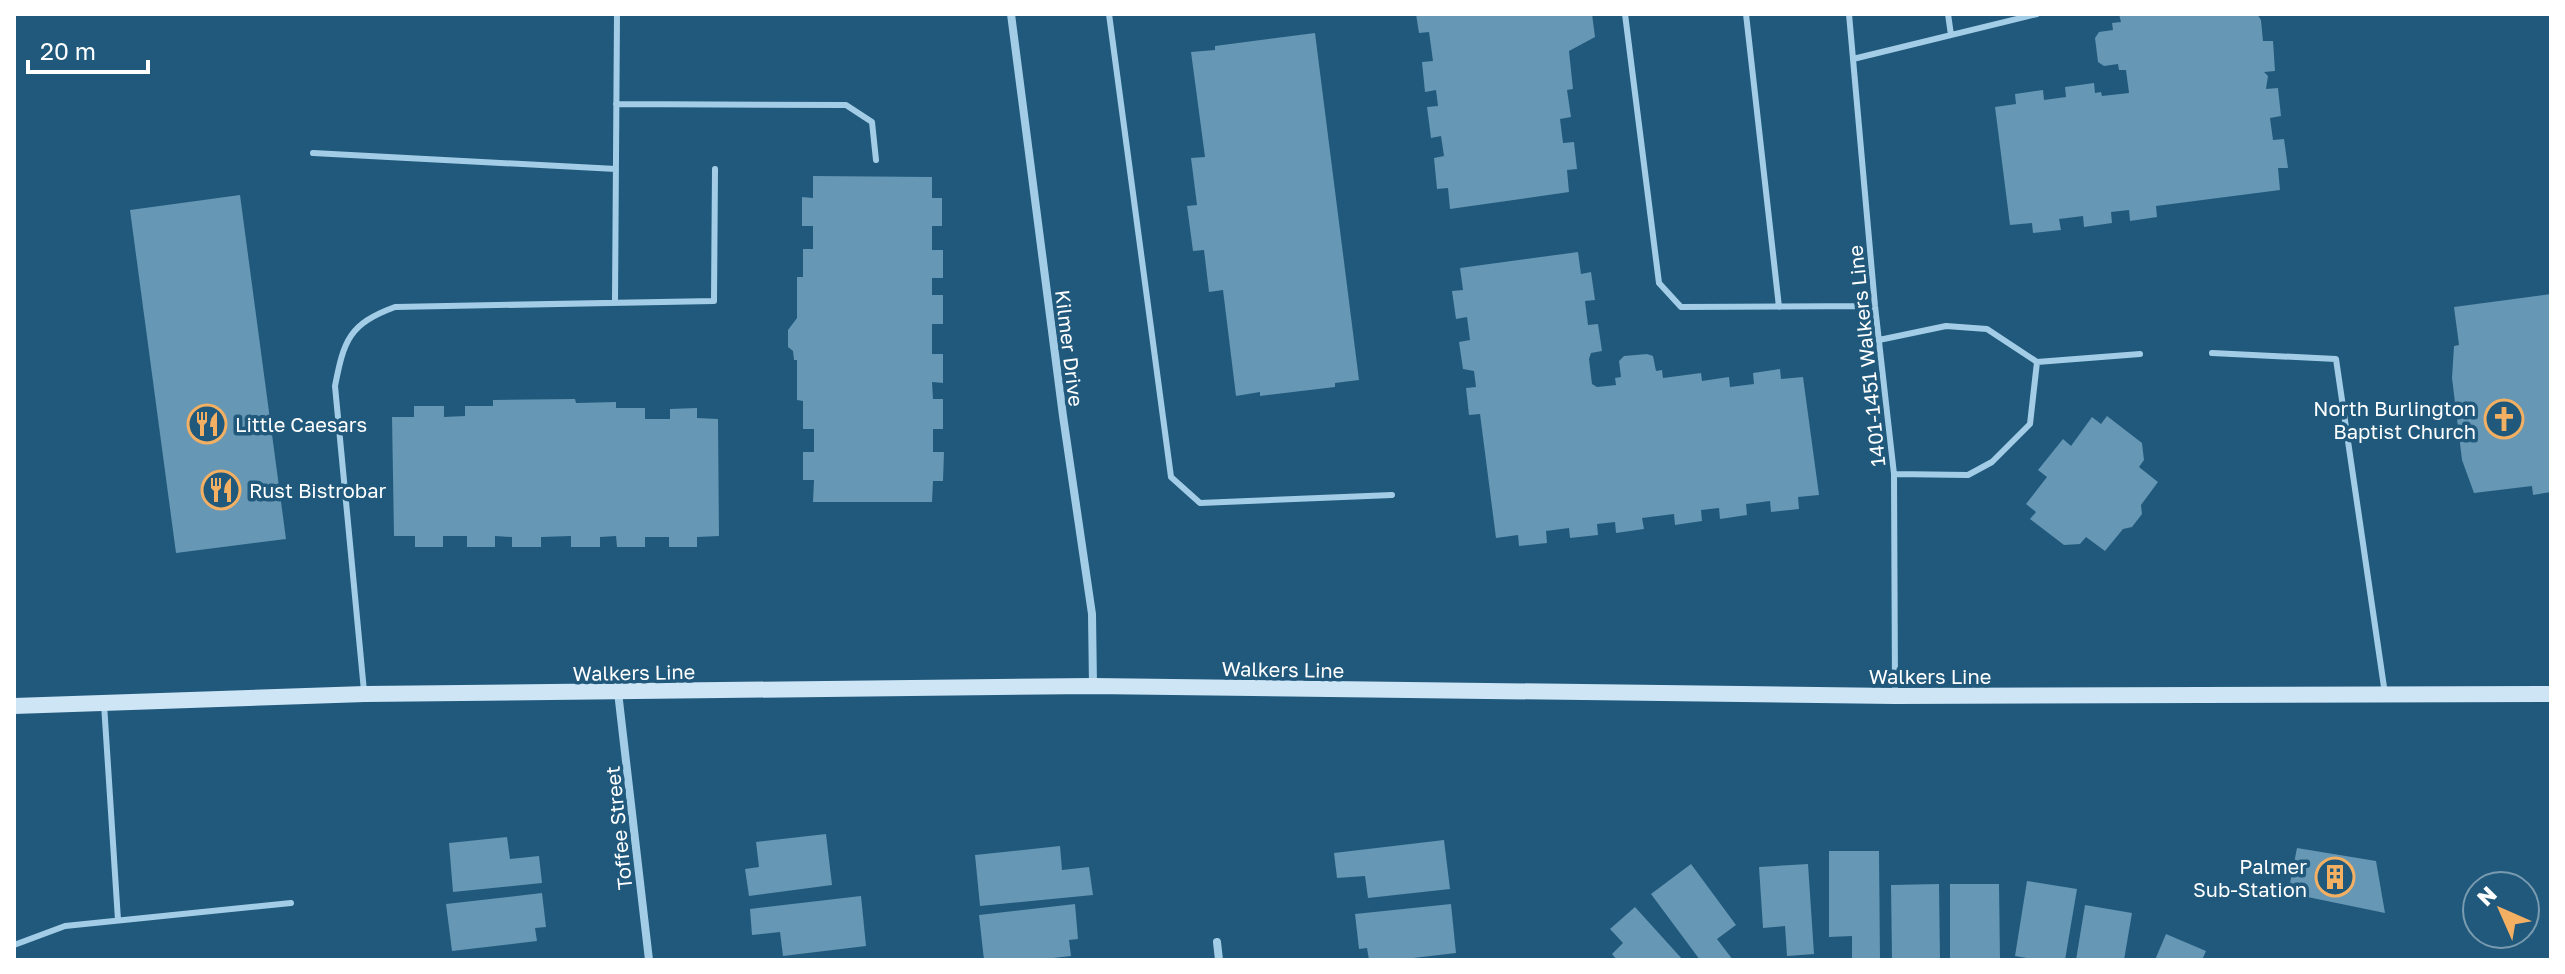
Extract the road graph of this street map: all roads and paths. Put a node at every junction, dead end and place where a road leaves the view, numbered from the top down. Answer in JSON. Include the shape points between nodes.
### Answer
{"nodes":[{"id":1,"x":617,"y":14,"type":"edge"},
{"id":2,"x":1011,"y":14,"type":"edge"},
{"id":3,"x":1109,"y":14,"type":"edge"},
{"id":4,"x":1625,"y":14,"type":"edge"},
{"id":5,"x":1746,"y":14,"type":"edge"},
{"id":6,"x":1849,"y":14,"type":"edge"},
{"id":7,"x":1948,"y":14,"type":"edge"},
{"id":8,"x":2037,"y":14,"type":"edge"},
{"id":9,"x":1951,"y":35,"type":"junction"},
{"id":10,"x":1853,"y":59,"type":"junction"},
{"id":11,"x":616,"y":104,"type":"junction"},
{"id":12,"x":313,"y":153,"type":"dead end"},
{"id":13,"x":876,"y":160,"type":"dead end"},
{"id":14,"x":616,"y":169,"type":"junction"},
{"id":15,"x":715,"y":169,"type":"dead end"},
{"id":16,"x":615,"y":301,"type":"junction"},
{"id":17,"x":1875,"y":306,"type":"junction"},
{"id":18,"x":1779,"y":307,"type":"junction"},
{"id":19,"x":1879,"y":340,"type":"junction"},
{"id":20,"x":2212,"y":353,"type":"dead end"},
{"id":21,"x":2140,"y":354,"type":"dead end"},
{"id":22,"x":2037,"y":362,"type":"junction"},
{"id":23,"x":1894,"y":474,"type":"junction"},
{"id":24,"x":1392,"y":495,"type":"dead end"},
{"id":25,"x":1093,"y":686,"type":"junction"},
{"id":26,"x":618,"y":692,"type":"junction"},
{"id":27,"x":365,"y":694,"type":"junction"},
{"id":28,"x":2385,"y":694,"type":"junction"},
{"id":29,"x":2551,"y":694,"type":"edge"},
{"id":30,"x":1895,"y":696,"type":"junction"},
{"id":31,"x":104,"y":704,"type":"junction"},
{"id":32,"x":14,"y":706,"type":"edge"},
{"id":33,"x":291,"y":903,"type":"dead end"},
{"id":34,"x":118,"y":920,"type":"junction"},
{"id":35,"x":1217,"y":942,"type":"dead end"},
{"id":36,"x":14,"y":945,"type":"edge"},
{"id":37,"x":649,"y":960,"type":"edge"},
{"id":38,"x":1219,"y":960,"type":"edge"}],
"edges":[{"from":1,"to":11,"type":"lane"},
{"from":2,"to":25,"type":"street","name":"Kilmer Drive","via":[[1092,614]]},
{"from":3,"to":24,"type":"lane","via":[[1171,477],[1200,503]]},
{"from":4,"to":18,"type":"lane","via":[[1659,283],[1681,307]]},
{"from":5,"to":18,"type":"lane"},
{"from":6,"to":10,"type":"lane","name":"1401-1451 Walkers Line"},
{"from":7,"to":9,"type":"lane"},
{"from":8,"to":9,"type":"lane"},
{"from":9,"to":10,"type":"lane"},
{"from":10,"to":17,"type":"lane","name":"1401-1451 Walkers Line"},
{"from":11,"to":13,"type":"lane","via":[[846,105],[872,122]]},
{"from":11,"to":14,"type":"lane"},
{"from":12,"to":14,"type":"lane"},
{"from":14,"to":16,"type":"lane"},
{"from":15,"to":16,"type":"lane","via":[[714,301]]},
{"from":16,"to":27,"type":"lane","via":[[395,307],[354,329],[335,386]]},
{"from":17,"to":18,"type":"lane"},
{"from":17,"to":19,"type":"lane","name":"1401-1451 Walkers Line"},
{"from":19,"to":22,"type":"lane","via":[[1946,326],[1987,329]]},
{"from":19,"to":23,"type":"lane","name":"1401-1451 Walkers Line"},
{"from":20,"to":28,"type":"lane","via":[[2336,359]]},
{"from":21,"to":22,"type":"lane"},
{"from":22,"to":23,"type":"lane","via":[[2030,424],[1992,462],[1968,475]]},
{"from":23,"to":30,"type":"lane","name":"1401-1451 Walkers Line"},
{"from":25,"to":26,"type":"main road","name":"Walkers Line"},
{"from":25,"to":30,"type":"main road","name":"Walkers Line"},
{"from":26,"to":27,"type":"main road","name":"Walkers Line"},
{"from":26,"to":37,"type":"street","name":"Toffee Street"},
{"from":27,"to":31,"type":"main road","name":"Walkers Line"},
{"from":28,"to":29,"type":"main road","name":"Walkers Line"},
{"from":28,"to":30,"type":"main road","name":"Walkers Line"},
{"from":31,"to":32,"type":"main road","name":"Walkers Line"},
{"from":31,"to":34,"type":"lane"},
{"from":33,"to":34,"type":"lane"},
{"from":34,"to":36,"type":"lane","via":[[65,926]]},
{"from":35,"to":38,"type":"street"}]}
